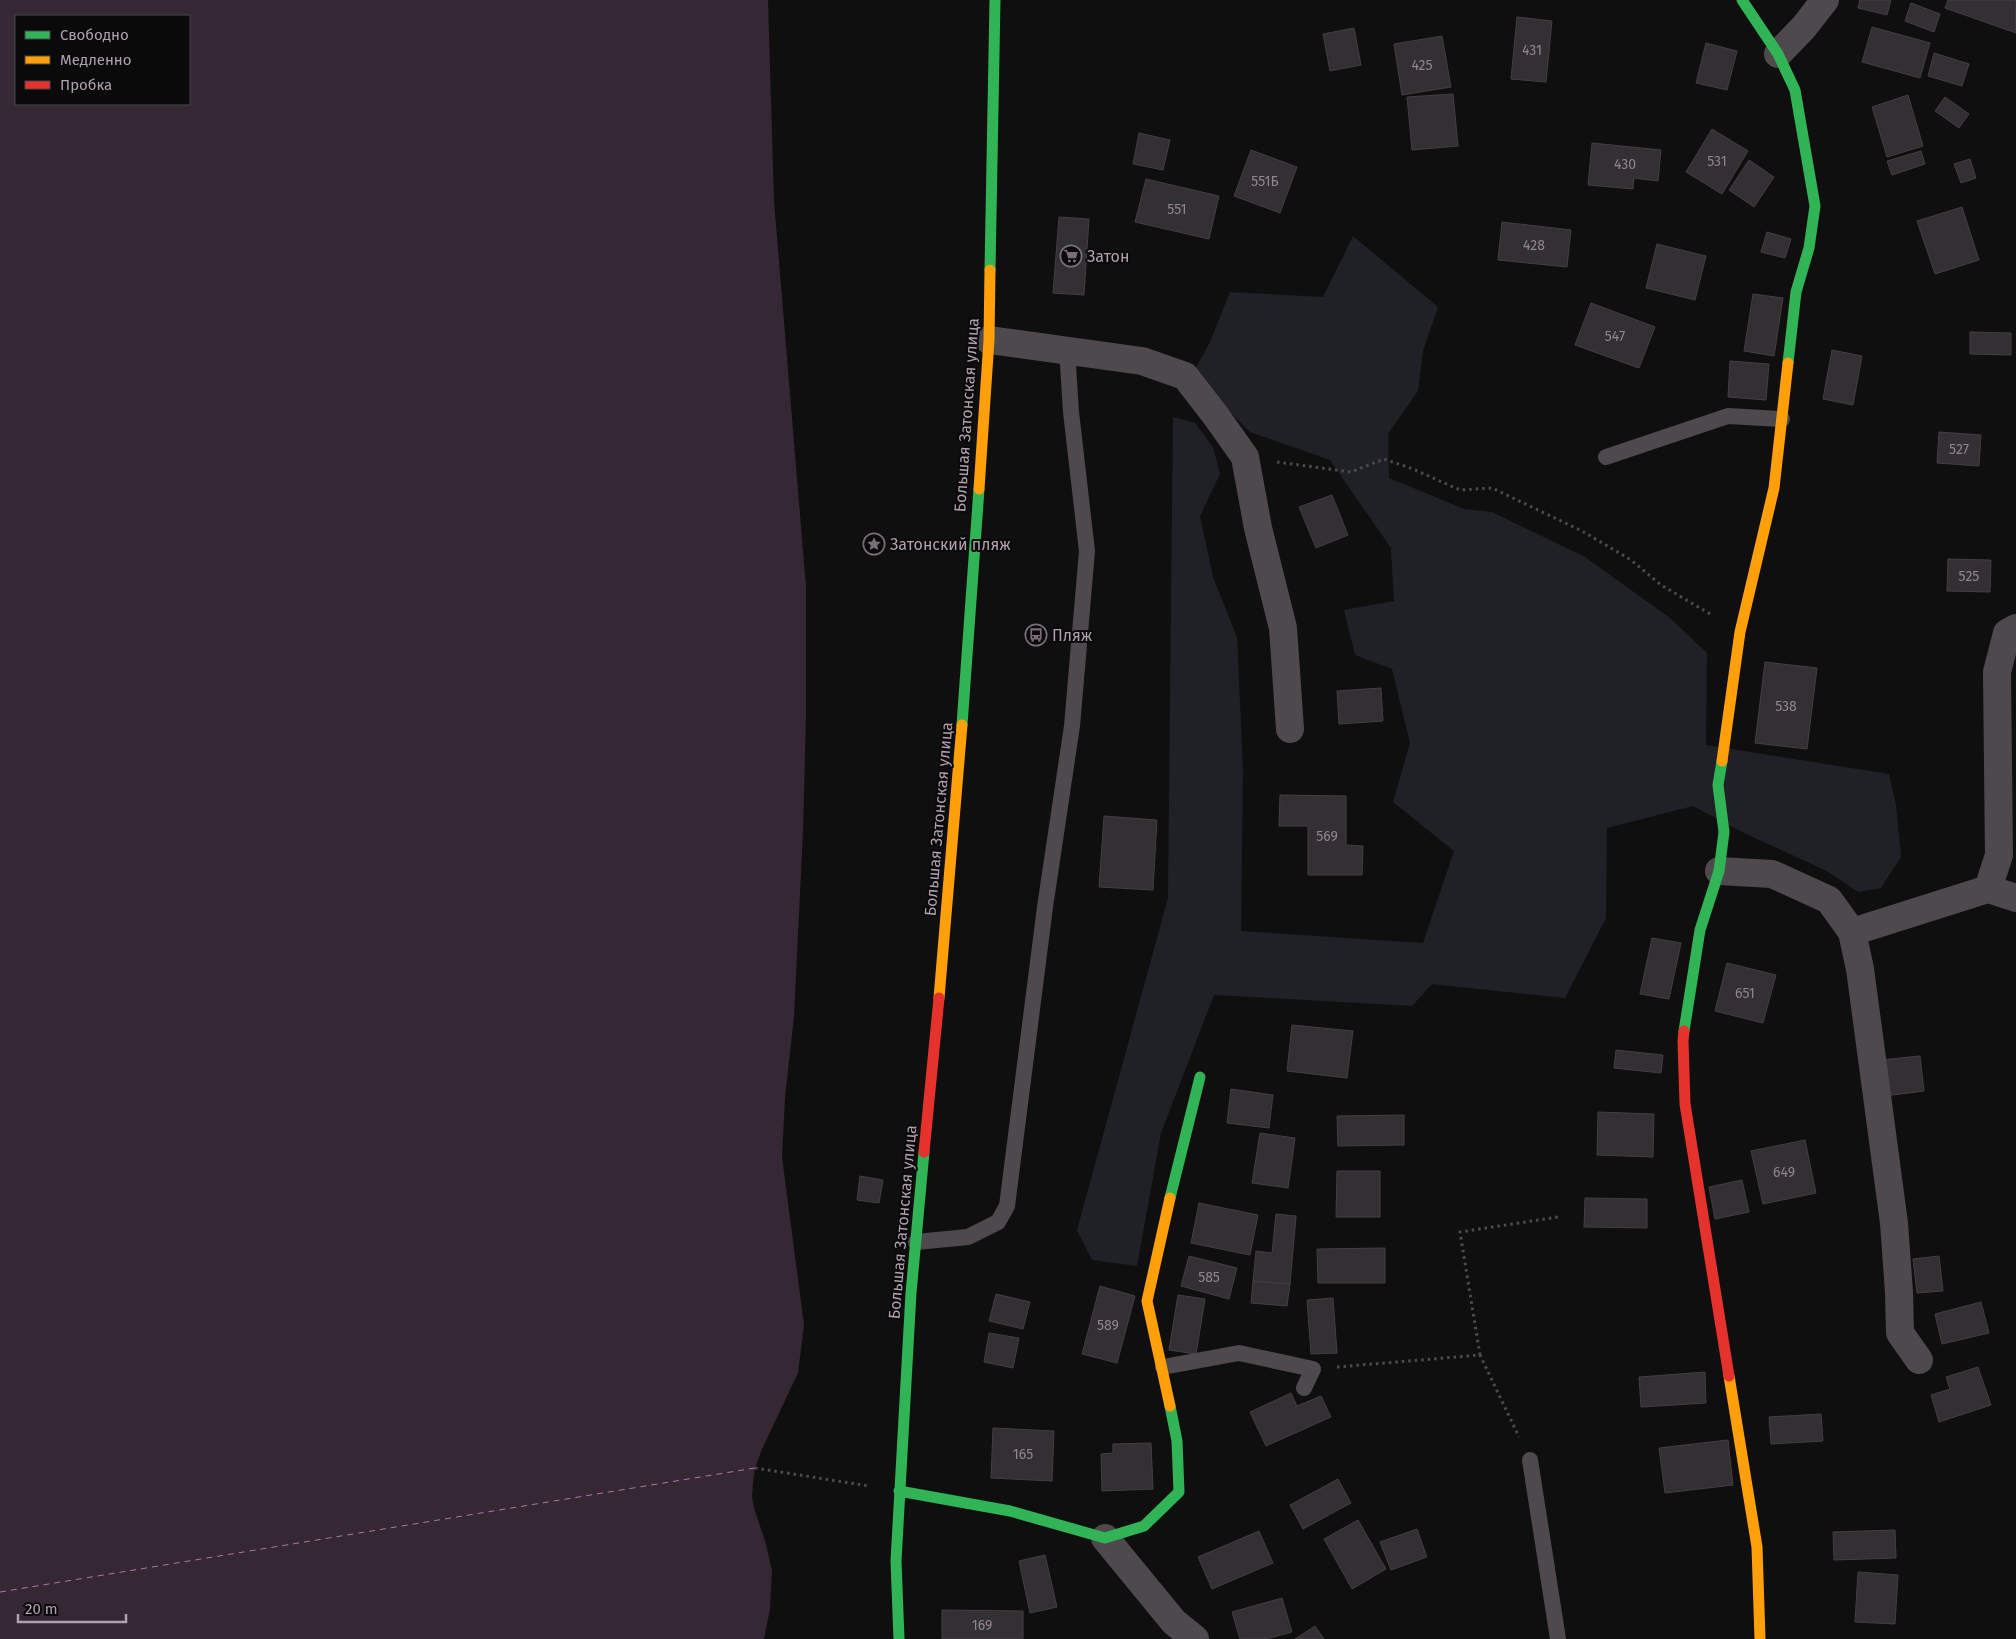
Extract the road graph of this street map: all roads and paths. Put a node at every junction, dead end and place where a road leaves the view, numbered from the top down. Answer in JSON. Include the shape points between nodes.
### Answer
{"nodes":[{"id":1,"x":995,"y":0,"type":"edge"},
{"id":2,"x":1742,"y":0,"type":"edge"},
{"id":3,"x":1825,"y":0,"type":"edge"},
{"id":4,"x":1778,"y":54,"type":"junction"},
{"id":5,"x":989,"y":340,"type":"junction"},
{"id":6,"x":1068,"y":349,"type":"junction"},
{"id":7,"x":1782,"y":418,"type":"junction"},
{"id":8,"x":1245,"y":457,"type":"junction"},
{"id":9,"x":1606,"y":457,"type":"dead end"},
{"id":10,"x":2016,"y":628,"type":"edge"},
{"id":11,"x":1740,"y":632,"type":"junction"},
{"id":12,"x":1290,"y":730,"type":"dead end"},
{"id":13,"x":1719,"y":871,"type":"junction"},
{"id":14,"x":1988,"y":889,"type":"junction"},
{"id":15,"x":2016,"y":898,"type":"edge"},
{"id":16,"x":1852,"y":932,"type":"junction"},
{"id":17,"x":1200,"y":1077,"type":"dead end"},
{"id":18,"x":1558,"y":1217,"type":"dead end"},
{"id":19,"x":916,"y":1242,"type":"junction"},
{"id":20,"x":1480,"y":1354,"type":"junction"},
{"id":21,"x":1919,"y":1360,"type":"dead end"},
{"id":22,"x":1163,"y":1367,"type":"junction"},
{"id":23,"x":1313,"y":1369,"type":"junction"},
{"id":24,"x":1304,"y":1388,"type":"dead end"},
{"id":25,"x":1530,"y":1460,"type":"joint"},
{"id":26,"x":755,"y":1468,"type":"dead end"},
{"id":27,"x":899,"y":1491,"type":"junction"},
{"id":28,"x":1105,"y":1538,"type":"junction"},
{"id":29,"x":899,"y":1639,"type":"edge"},
{"id":30,"x":1195,"y":1639,"type":"edge"},
{"id":31,"x":1558,"y":1639,"type":"edge"},
{"id":32,"x":1760,"y":1639,"type":"edge"}],
"edges":[{"from":1,"to":5,"type":"street","name":"Большая Затонская улица"},
{"from":2,"to":4,"type":"street"},
{"from":3,"to":4,"type":"street"},
{"from":4,"to":7,"type":"street","via":[[1795,90],[1815,206],[1809,248],[1796,292]]},
{"from":5,"to":6,"type":"street"},
{"from":5,"to":19,"type":"street","name":"Большая Затонская улица","via":[[964,705]]},
{"from":6,"to":8,"type":"street","via":[[1142,361],[1184,376]]},
{"from":6,"to":19,"type":"lane","via":[[1071,412],[1087,551],[1072,726],[1007,1206],[998,1222],[968,1236]]},
{"from":7,"to":9,"type":"lane","via":[[1728,416]]},
{"from":7,"to":11,"type":"street","via":[[1774,488]]},
{"from":8,"to":11,"type":"path","via":[[1351,472],[1384,459],[1460,490],[1492,488],[1582,531],[1631,560],[1661,585]]},
{"from":8,"to":12,"type":"street","via":[[1258,528],[1283,628]]},
{"from":10,"to":14,"type":"street","via":[[2007,633],[1997,672],[1999,855]]},
{"from":11,"to":13,"type":"street","via":[[1718,785],[1724,832]]},
{"from":13,"to":16,"type":"street","via":[[1772,874],[1829,900]]},
{"from":13,"to":32,"type":"street","via":[[1700,930],[1683,1041],[1685,1104],[1757,1547]]},
{"from":14,"to":15,"type":"street"},
{"from":14,"to":16,"type":"street"},
{"from":16,"to":21,"type":"street","via":[[1860,969],[1894,1223],[1900,1333]]},
{"from":17,"to":22,"type":"street","via":[[1147,1301]]},
{"from":18,"to":20,"type":"path","via":[[1460,1232]]},
{"from":19,"to":27,"type":"street","name":"Большая Затонская улица"},
{"from":20,"to":23,"type":"path"},
{"from":20,"to":25,"type":"path"},
{"from":22,"to":23,"type":"lane","via":[[1239,1353]]},
{"from":22,"to":28,"type":"street","via":[[1177,1441],[1179,1492],[1144,1526]]},
{"from":23,"to":24,"type":"lane"},
{"from":25,"to":31,"type":"lane"},
{"from":26,"to":27,"type":"path"},
{"from":27,"to":28,"type":"street","via":[[1010,1511]]},
{"from":27,"to":29,"type":"street","name":"Большая Затонская улица","via":[[896,1562]]},
{"from":28,"to":30,"type":"street","via":[[1174,1622]]}]}
